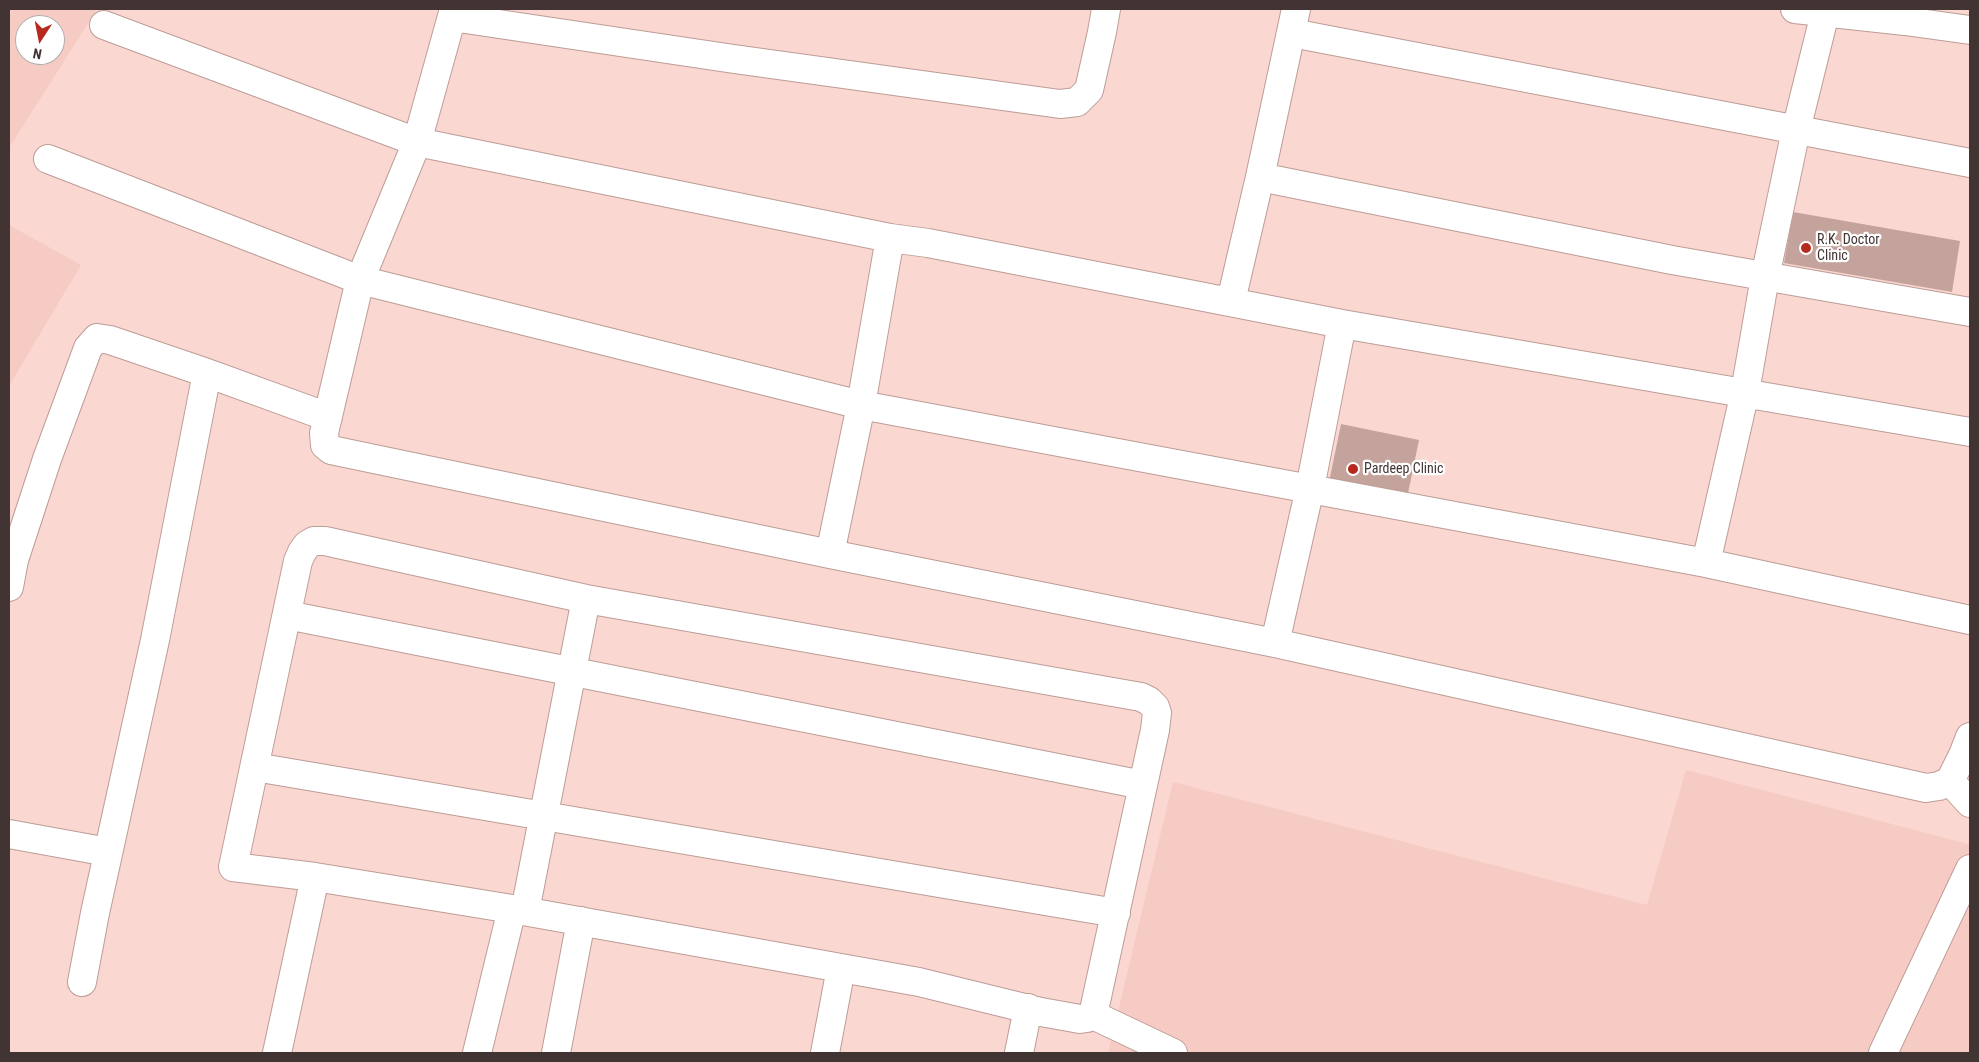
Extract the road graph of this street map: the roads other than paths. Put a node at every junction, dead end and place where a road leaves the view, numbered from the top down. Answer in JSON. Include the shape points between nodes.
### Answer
{"nodes":[{"id":1,"x":1106,"y":9,"type":"edge"},
{"id":2,"x":1795,"y":9,"type":"edge"},
{"id":3,"x":1826,"y":11,"type":"edge"},
{"id":4,"x":453,"y":13,"type":"edge"},
{"id":5,"x":1294,"y":21,"type":"edge"},
{"id":6,"x":104,"y":25,"type":"dead end"},
{"id":7,"x":1970,"y":30,"type":"edge"},
{"id":8,"x":1796,"y":130,"type":"junction"},
{"id":9,"x":417,"y":142,"type":"junction"},
{"id":10,"x":48,"y":160,"type":"dead end"},
{"id":11,"x":1970,"y":163,"type":"edge"},
{"id":12,"x":1260,"y":177,"type":"junction"},
{"id":13,"x":890,"y":238,"type":"junction"},
{"id":14,"x":1765,"y":277,"type":"junction"},
{"id":15,"x":360,"y":280,"type":"junction"},
{"id":16,"x":1231,"y":301,"type":"junction"},
{"id":17,"x":1970,"y":312,"type":"edge"},
{"id":18,"x":1342,"y":324,"type":"junction"},
{"id":19,"x":207,"y":373,"type":"junction"},
{"id":20,"x":1745,"y":392,"type":"junction"},
{"id":21,"x":861,"y":405,"type":"junction"},
{"id":22,"x":328,"y":417,"type":"junction"},
{"id":23,"x":1970,"y":432,"type":"edge"},
{"id":24,"x":1310,"y":488,"type":"junction"},
{"id":25,"x":830,"y":554,"type":"junction"},
{"id":26,"x":1706,"y":563,"type":"junction"},
{"id":27,"x":9,"y":587,"type":"edge"},
{"id":28,"x":586,"y":600,"type":"junction"},
{"id":29,"x":287,"y":615,"type":"junction"},
{"id":30,"x":1970,"y":620,"type":"edge"},
{"id":31,"x":1275,"y":643,"type":"junction"},
{"id":32,"x":572,"y":671,"type":"junction"},
{"id":33,"x":1970,"y":736,"type":"edge"},
{"id":34,"x":255,"y":767,"type":"junction"},
{"id":35,"x":1950,"y":781,"type":"junction"},
{"id":36,"x":1143,"y":785,"type":"junction"},
{"id":37,"x":1970,"y":804,"type":"edge"},
{"id":38,"x":544,"y":816,"type":"junction"},
{"id":39,"x":9,"y":834,"type":"edge"},
{"id":40,"x":108,"y":852,"type":"junction"},
{"id":41,"x":1970,"y":869,"type":"edge"},
{"id":42,"x":315,"y":878,"type":"junction"},
{"id":43,"x":519,"y":910,"type":"junction"},
{"id":44,"x":1116,"y":912,"type":"junction"},
{"id":45,"x":581,"y":921,"type":"junction"},
{"id":46,"x":841,"y":968,"type":"junction"},
{"id":47,"x":82,"y":982,"type":"dead end"},
{"id":48,"x":1028,"y":1008,"type":"junction"},
{"id":49,"x":1093,"y":1015,"type":"junction"},
{"id":50,"x":277,"y":1053,"type":"edge"},
{"id":51,"x":478,"y":1053,"type":"edge"},
{"id":52,"x":556,"y":1053,"type":"edge"},
{"id":53,"x":825,"y":1053,"type":"edge"},
{"id":54,"x":1019,"y":1053,"type":"edge"},
{"id":55,"x":1173,"y":1053,"type":"edge"},
{"id":56,"x":1883,"y":1053,"type":"edge"}],
"edges":[{"from":1,"to":4,"type":"street","via":[[1089,90],[1077,102],[1060,104],[734,59]]},
{"from":2,"to":3,"type":"street"},
{"from":3,"to":7,"type":"street"},
{"from":3,"to":8,"type":"street"},
{"from":4,"to":9,"type":"street"},
{"from":5,"to":8,"type":"street"},
{"from":5,"to":12,"type":"street"},
{"from":6,"to":9,"type":"street"},
{"from":8,"to":11,"type":"street"},
{"from":8,"to":14,"type":"street"},
{"from":9,"to":13,"type":"street"},
{"from":9,"to":15,"type":"street"},
{"from":10,"to":15,"type":"street"},
{"from":12,"to":14,"type":"street"},
{"from":12,"to":16,"type":"street"},
{"from":13,"to":16,"type":"street"},
{"from":13,"to":21,"type":"street"},
{"from":14,"to":17,"type":"street"},
{"from":14,"to":20,"type":"street"},
{"from":15,"to":21,"type":"street"},
{"from":15,"to":22,"type":"street"},
{"from":16,"to":18,"type":"street"},
{"from":18,"to":20,"type":"street"},
{"from":18,"to":24,"type":"street"},
{"from":19,"to":22,"type":"street"},
{"from":19,"to":27,"type":"street","via":[[110,340],[97,338],[92,342],[44,468],[14,560]]},
{"from":19,"to":40,"type":"street","via":[[155,640]]},
{"from":20,"to":23,"type":"street"},
{"from":20,"to":26,"type":"street"},
{"from":21,"to":24,"type":"street"},
{"from":21,"to":25,"type":"street"},
{"from":22,"to":25,"type":"street","via":[[325,445],[344,454]]},
{"from":24,"to":26,"type":"street"},
{"from":24,"to":31,"type":"street"},
{"from":25,"to":31,"type":"street"},
{"from":26,"to":30,"type":"street"},
{"from":28,"to":29,"type":"street","via":[[314,541],[298,561]]},
{"from":28,"to":32,"type":"street"},
{"from":28,"to":36,"type":"street","via":[[1141,697],[1155,707],[1157,713]]},
{"from":29,"to":32,"type":"street"},
{"from":29,"to":34,"type":"street"},
{"from":31,"to":35,"type":"street","via":[[1926,788]]},
{"from":32,"to":36,"type":"street"},
{"from":32,"to":38,"type":"street"},
{"from":33,"to":35,"type":"street"},
{"from":34,"to":38,"type":"street"},
{"from":34,"to":42,"type":"street","via":[[233,867]]},
{"from":35,"to":37,"type":"street"},
{"from":36,"to":44,"type":"street"},
{"from":38,"to":43,"type":"street"},
{"from":38,"to":44,"type":"street"},
{"from":39,"to":40,"type":"street"},
{"from":40,"to":47,"type":"street"},
{"from":41,"to":56,"type":"street"},
{"from":42,"to":43,"type":"street"},
{"from":42,"to":50,"type":"street"},
{"from":43,"to":45,"type":"street"},
{"from":43,"to":51,"type":"street"},
{"from":44,"to":49,"type":"street"},
{"from":45,"to":46,"type":"street"},
{"from":45,"to":52,"type":"street"},
{"from":46,"to":48,"type":"street","via":[[919,982]]},
{"from":46,"to":53,"type":"street"},
{"from":48,"to":49,"type":"street","via":[[1080,1019]]},
{"from":48,"to":54,"type":"street"},
{"from":49,"to":55,"type":"street"}]}
